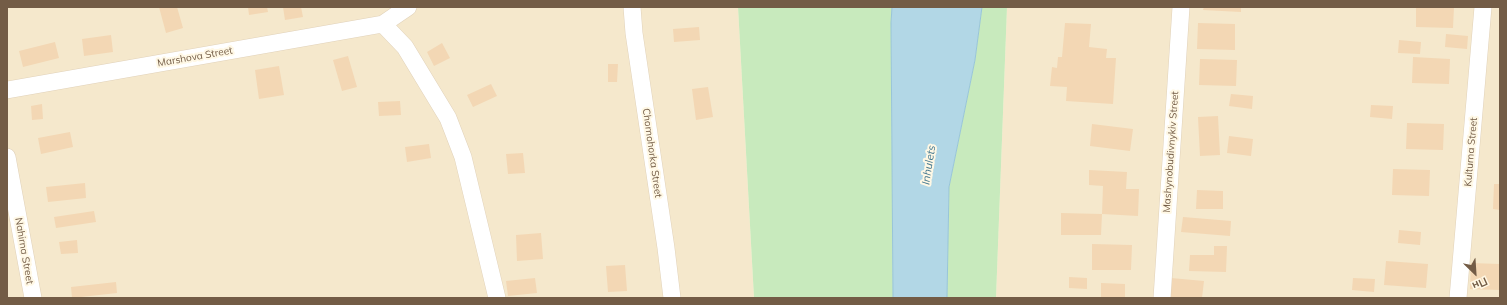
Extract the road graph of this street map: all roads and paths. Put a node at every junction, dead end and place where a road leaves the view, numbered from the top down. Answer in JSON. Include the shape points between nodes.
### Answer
{"nodes":[{"id":1,"x":408,"y":7,"type":"edge"},
{"id":2,"x":632,"y":7,"type":"edge"},
{"id":3,"x":1181,"y":7,"type":"edge"},
{"id":4,"x":1483,"y":7,"type":"edge"},
{"id":5,"x":383,"y":24,"type":"junction"},
{"id":6,"x":7,"y":90,"type":"edge"},
{"id":7,"x":7,"y":157,"type":"edge"},
{"id":8,"x":33,"y":298,"type":"edge"},
{"id":9,"x":497,"y":298,"type":"edge"},
{"id":10,"x":672,"y":298,"type":"edge"},
{"id":11,"x":1162,"y":298,"type":"edge"},
{"id":12,"x":1458,"y":298,"type":"edge"}],
"edges":[{"from":1,"to":5,"type":"street"},
{"from":2,"to":10,"type":"street","name":"Chornohorka Street"},
{"from":3,"to":11,"type":"street","name":"Mashynobudivnykiv Street"},
{"from":4,"to":12,"type":"street","name":"Kulturna Street"},
{"from":5,"to":6,"type":"street","name":"Marshova Street"},
{"from":5,"to":9,"type":"street","via":[[405,47],[448,118],[463,157]]},
{"from":7,"to":8,"type":"street","name":"Nahirna Street"}]}
